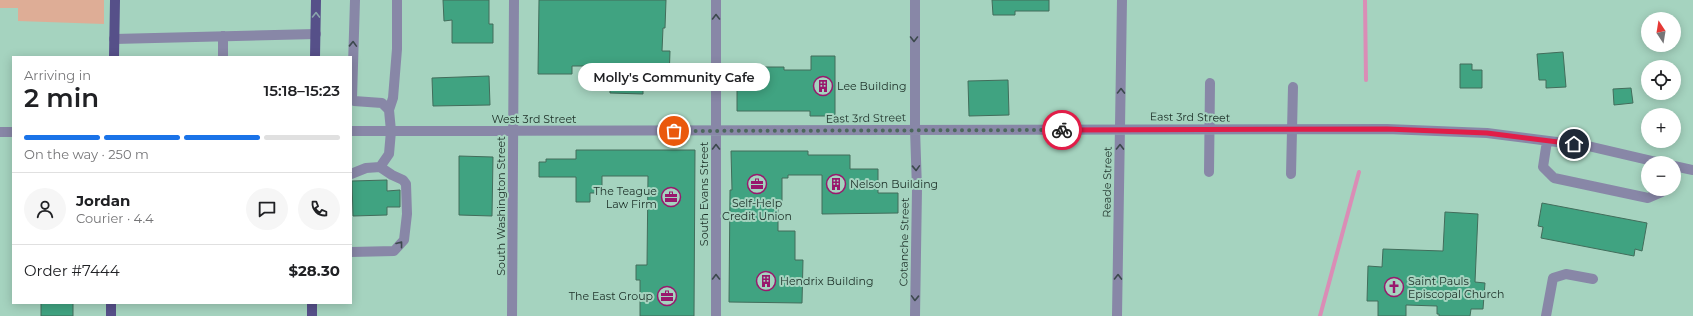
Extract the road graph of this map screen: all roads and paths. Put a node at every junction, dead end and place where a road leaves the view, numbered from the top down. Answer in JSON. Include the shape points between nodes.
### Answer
{"nodes":[{"id":1,"x":115,"y":0,"type":"edge"},
{"id":2,"x":316,"y":0,"type":"edge"},
{"id":3,"x":354,"y":0,"type":"edge"},
{"id":4,"x":396,"y":0,"type":"edge"},
{"id":5,"x":514,"y":0,"type":"edge"},
{"id":6,"x":716,"y":0,"type":"edge"},
{"id":7,"x":915,"y":0,"type":"edge"},
{"id":8,"x":1122,"y":0,"type":"edge"},
{"id":9,"x":316,"y":34,"type":"junction"},
{"id":10,"x":224,"y":36,"type":"junction"},
{"id":11,"x":114,"y":39,"type":"junction"},
{"id":12,"x":114,"y":56,"type":"edge"},
{"id":13,"x":223,"y":56,"type":"edge"},
{"id":14,"x":315,"y":56,"type":"edge"},
{"id":15,"x":1210,"y":83,"type":"dead end"},
{"id":16,"x":1293,"y":87,"type":"dead end"},
{"id":17,"x":389,"y":110,"type":"junction"},
{"id":18,"x":915,"y":129,"type":"junction"},
{"id":19,"x":716,"y":130,"type":"junction"},
{"id":20,"x":1120,"y":130,"type":"junction"},
{"id":21,"x":1210,"y":130,"type":"junction"},
{"id":22,"x":1292,"y":130,"type":"junction"},
{"id":23,"x":352,"y":131,"type":"edge"},
{"id":24,"x":391,"y":131,"type":"junction"},
{"id":25,"x":0,"y":132,"type":"edge"},
{"id":26,"x":12,"y":132,"type":"edge"},
{"id":27,"x":513,"y":132,"type":"junction"},
{"id":28,"x":1547,"y":141,"type":"junction"},
{"id":29,"x":1641,"y":158,"type":"edge"},
{"id":30,"x":380,"y":167,"type":"junction"},
{"id":31,"x":1681,"y":167,"type":"edge"},
{"id":32,"x":1693,"y":170,"type":"edge"},
{"id":33,"x":1209,"y":172,"type":"dead end"},
{"id":34,"x":352,"y":173,"type":"edge"},
{"id":35,"x":1291,"y":174,"type":"dead end"},
{"id":36,"x":1653,"y":196,"type":"edge"},
{"id":37,"x":352,"y":252,"type":"edge"},
{"id":38,"x":1593,"y":279,"type":"dead end"},
{"id":39,"x":111,"y":304,"type":"edge"},
{"id":40,"x":312,"y":304,"type":"edge"},
{"id":41,"x":111,"y":316,"type":"edge"},
{"id":42,"x":312,"y":316,"type":"edge"},
{"id":43,"x":512,"y":316,"type":"edge"},
{"id":44,"x":716,"y":316,"type":"edge"},
{"id":45,"x":915,"y":316,"type":"edge"},
{"id":46,"x":1117,"y":316,"type":"edge"},
{"id":47,"x":1546,"y":316,"type":"edge"}],
"edges":[{"from":1,"to":11,"type":"main road"},
{"from":9,"to":2,"type":"main road","one_way":true},
{"from":17,"to":3,"type":"street","one_way":true,"via":[[382,103],[354,101],[352,98]]},
{"from":4,"to":17,"type":"street","via":[[397,49],[393,98]]},
{"from":5,"to":27,"type":"street","name":"South Washington Street"},
{"from":19,"to":6,"type":"street","name":"South Evans Street","one_way":true},
{"from":7,"to":18,"type":"street","name":"Cotanche Street","one_way":true},
{"from":20,"to":8,"type":"street","name":"Reade Street","one_way":true},
{"from":9,"to":10,"type":"street"},
{"from":9,"to":14,"type":"main road"},
{"from":10,"to":11,"type":"street"},
{"from":10,"to":13,"type":"street"},
{"from":11,"to":12,"type":"main road"},
{"from":15,"to":21,"type":"street"},
{"from":16,"to":22,"type":"street"},
{"from":17,"to":24,"type":"street"},
{"from":18,"to":19,"type":"street","name":"East 3rd Street"},
{"from":18,"to":20,"type":"street","name":"East 3rd Street"},
{"from":18,"to":45,"type":"street","name":"Cotanche Street","one_way":true},
{"from":19,"to":27,"type":"street","name":"West 3rd Street"},
{"from":44,"to":19,"type":"street","name":"South Evans Street","one_way":true},
{"from":20,"to":21,"type":"street","name":"East 3rd Street"},
{"from":46,"to":20,"type":"street","name":"Reade Street","one_way":true},
{"from":21,"to":22,"type":"street","name":"East 3rd Street"},
{"from":21,"to":33,"type":"street"},
{"from":22,"to":28,"type":"street","name":"East 3rd Street","via":[[1387,129],[1487,133]]},
{"from":22,"to":35,"type":"street"},
{"from":23,"to":24,"type":"street","name":"West 3rd Street"},
{"from":24,"to":27,"type":"street","name":"West 3rd Street"},
{"from":24,"to":30,"type":"street","via":[[389,154]]},
{"from":25,"to":26,"type":"street"},
{"from":27,"to":43,"type":"street","name":"South Washington Street"},
{"from":28,"to":29,"type":"street","name":"East 3rd Street","via":[[1588,146]]},
{"from":28,"to":36,"type":"street","via":[[1543,168],[1554,178],[1648,198]]},
{"from":30,"to":34,"type":"street","via":[[356,170]]},
{"from":37,"to":30,"type":"street","one_way":true,"via":[[394,251],[404,240],[407,214],[406,184]]},
{"from":31,"to":32,"type":"street"},
{"from":38,"to":47,"type":"street","via":[[1566,274],[1553,278]]},
{"from":39,"to":41,"type":"main road"},
{"from":40,"to":42,"type":"main road"}]}
